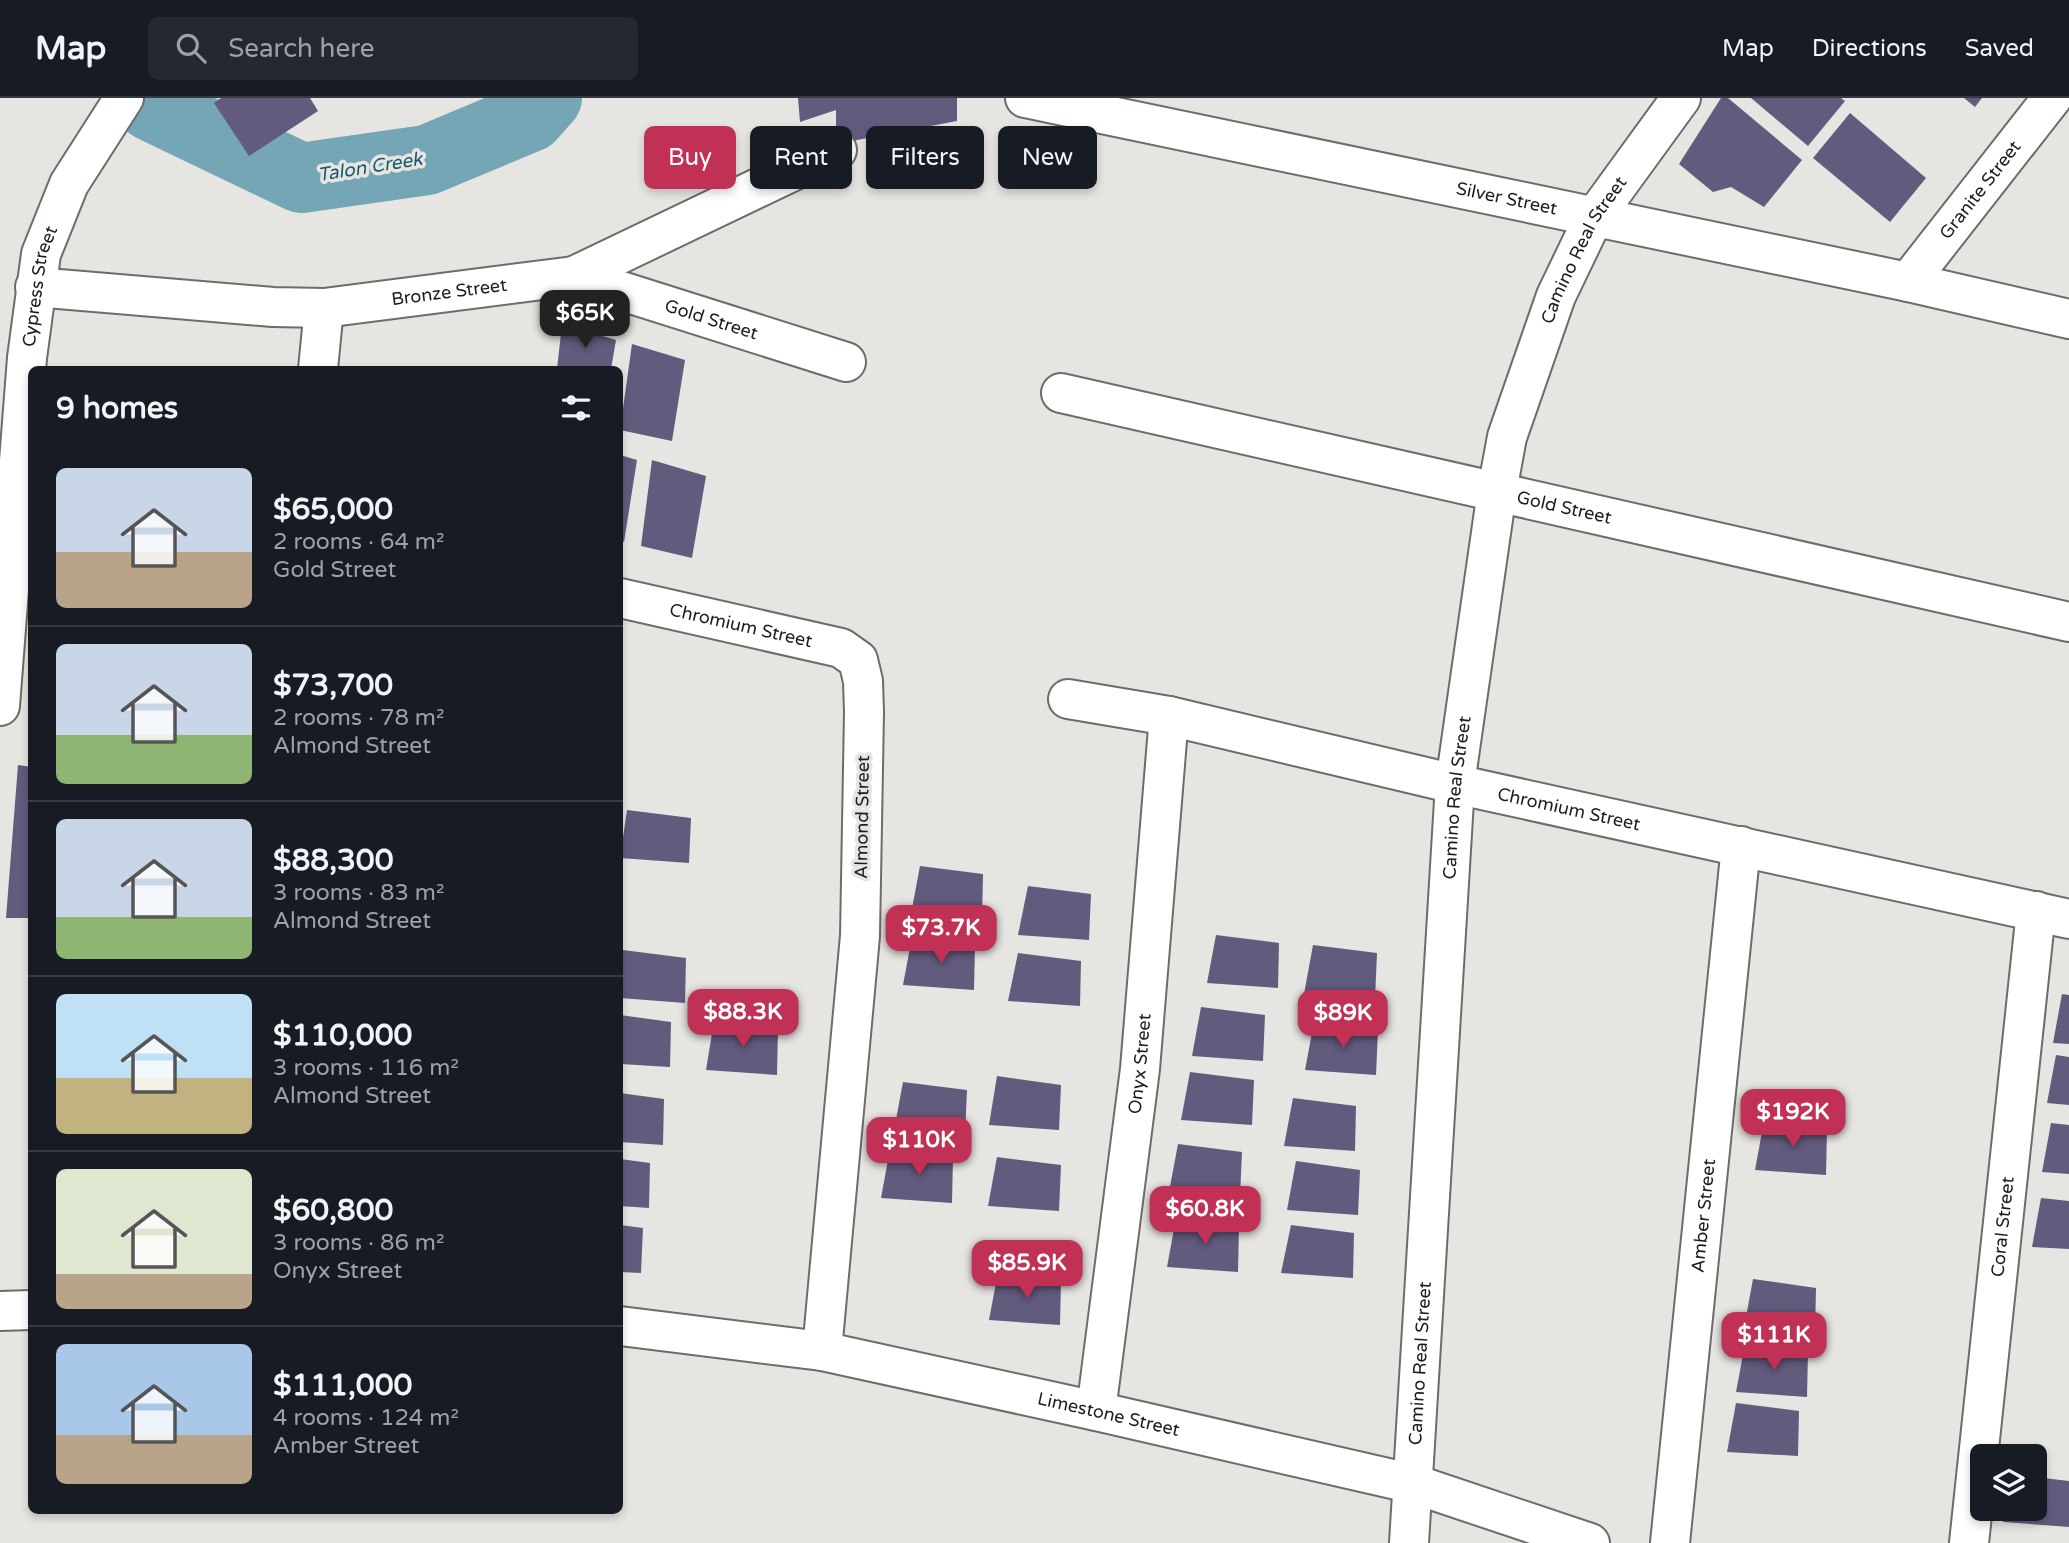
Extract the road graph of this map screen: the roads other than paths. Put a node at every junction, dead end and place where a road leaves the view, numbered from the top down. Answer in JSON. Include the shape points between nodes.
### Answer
{"nodes":[{"id":1,"x":124,"y":98,"type":"edge"},
{"id":2,"x":1025,"y":98,"type":"edge"},
{"id":3,"x":1681,"y":98,"type":"edge"},
{"id":4,"x":2052,"y":98,"type":"edge"},
{"id":5,"x":756,"y":189,"type":"edge"},
{"id":6,"x":1593,"y":219,"type":"junction"},
{"id":7,"x":574,"y":276,"type":"junction"},
{"id":8,"x":1908,"y":282,"type":"junction"},
{"id":9,"x":35,"y":287,"type":"junction"},
{"id":10,"x":324,"y":308,"type":"junction"},
{"id":11,"x":2069,"y":319,"type":"edge"},
{"id":12,"x":846,"y":362,"type":"dead end"},
{"id":13,"x":28,"y":366,"type":"edge"},
{"id":14,"x":318,"y":366,"type":"edge"},
{"id":15,"x":28,"y":371,"type":"edge"},
{"id":16,"x":1061,"y":393,"type":"dead end"},
{"id":17,"x":1497,"y":491,"type":"junction"},
{"id":18,"x":623,"y":599,"type":"edge"},
{"id":19,"x":2069,"y":622,"type":"edge"},
{"id":20,"x":858,"y":660,"type":"joint"},
{"id":21,"x":1068,"y":699,"type":"dead end"},
{"id":22,"x":0,"y":706,"type":"edge"},
{"id":23,"x":1169,"y":716,"type":"junction"},
{"id":24,"x":1455,"y":784,"type":"junction"},
{"id":25,"x":1741,"y":846,"type":"junction"},
{"id":26,"x":2052,"y":915,"type":"edge"},
{"id":27,"x":28,"y":1310,"type":"edge"},
{"id":28,"x":0,"y":1311,"type":"edge"},
{"id":29,"x":623,"y":1326,"type":"edge"},
{"id":30,"x":822,"y":1351,"type":"junction"},
{"id":31,"x":1096,"y":1411,"type":"junction"},
{"id":32,"x":1414,"y":1484,"type":"junction"},
{"id":33,"x":1409,"y":1543,"type":"edge"},
{"id":34,"x":1590,"y":1543,"type":"edge"},
{"id":35,"x":1670,"y":1543,"type":"edge"},
{"id":36,"x":1969,"y":1543,"type":"edge"}],
"edges":[{"from":1,"to":9,"type":"street","name":"Cypress Street","via":[[91,145],[59,205],[41,254]]},
{"from":2,"to":6,"type":"street","name":"Silver Street"},
{"from":3,"to":6,"type":"street","name":"Camino Real Street"},
{"from":4,"to":8,"type":"street","name":"Granite Street"},
{"from":5,"to":7,"type":"street","name":"Bronze Street"},
{"from":6,"to":8,"type":"street","name":"Silver Street"},
{"from":6,"to":17,"type":"street","name":"Camino Real Street","via":[[1556,296],[1507,438]]},
{"from":7,"to":10,"type":"street","name":"Bronze Street"},
{"from":7,"to":12,"type":"street","name":"Gold Street"},
{"from":8,"to":11,"type":"street","name":"Silver Street"},
{"from":9,"to":10,"type":"street","name":"Bronze Street"},
{"from":9,"to":13,"type":"street","name":"Cypress Street"},
{"from":10,"to":14,"type":"street"},
{"from":15,"to":22,"type":"street","name":"Cypress Street"},
{"from":16,"to":17,"type":"street","name":"Gold Street"},
{"from":17,"to":19,"type":"street","name":"Gold Street"},
{"from":17,"to":24,"type":"street","name":"Camino Real Street"},
{"from":18,"to":20,"type":"street","name":"Chromium Street","via":[[841,648]]},
{"from":20,"to":30,"type":"street","name":"Almond Street","via":[[864,712],[860,936]]},
{"from":21,"to":23,"type":"street","name":"Chromium Street"},
{"from":23,"to":24,"type":"street","name":"Chromium Street"},
{"from":23,"to":31,"type":"street","name":"Onyx Street","via":[[1140,1069]]},
{"from":24,"to":25,"type":"street","name":"Chromium Street"},
{"from":24,"to":32,"type":"street","name":"Camino Real Street"},
{"from":25,"to":26,"type":"street","name":"Chromium Street"},
{"from":25,"to":35,"type":"street","name":"Amber Street"},
{"from":26,"to":36,"type":"street","name":"Coral Street"},
{"from":27,"to":28,"type":"street"},
{"from":29,"to":30,"type":"street","name":"Limestone Street"},
{"from":30,"to":31,"type":"street","name":"Limestone Street"},
{"from":31,"to":32,"type":"street","name":"Limestone Street"},
{"from":32,"to":33,"type":"street","name":"Camino Real Street"},
{"from":32,"to":34,"type":"street","name":"Limestone Street"}]}
